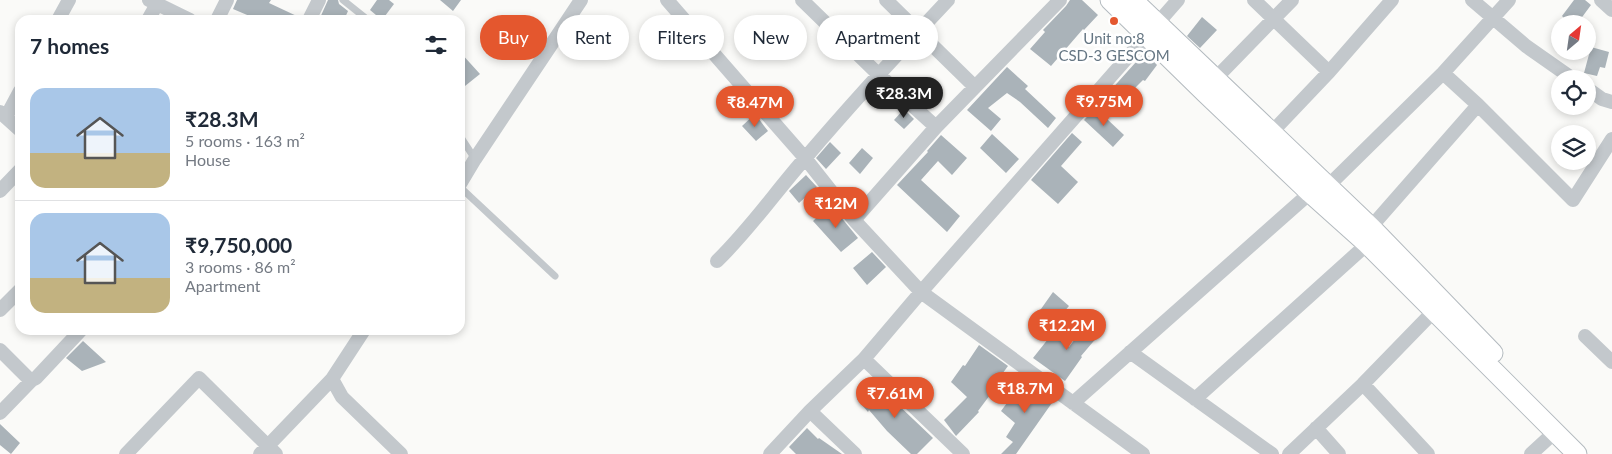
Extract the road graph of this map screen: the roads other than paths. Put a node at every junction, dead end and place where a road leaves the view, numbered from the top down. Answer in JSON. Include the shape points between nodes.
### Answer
{"nodes":[{"id":1,"x":69,"y":0,"type":"edge"},
{"id":2,"x":227,"y":0,"type":"edge"},
{"id":3,"x":319,"y":0,"type":"edge"},
{"id":4,"x":343,"y":0,"type":"edge"},
{"id":5,"x":667,"y":0,"type":"edge"},
{"id":6,"x":802,"y":0,"type":"edge"},
{"id":7,"x":886,"y":0,"type":"edge"},
{"id":8,"x":948,"y":0,"type":"edge"},
{"id":9,"x":1060,"y":0,"type":"edge"},
{"id":10,"x":1110,"y":0,"type":"edge"},
{"id":11,"x":1133,"y":0,"type":"edge"},
{"id":12,"x":1178,"y":0,"type":"edge"},
{"id":13,"x":1254,"y":0,"type":"edge"},
{"id":14,"x":1292,"y":0,"type":"edge"},
{"id":15,"x":1392,"y":0,"type":"edge"},
{"id":16,"x":1472,"y":0,"type":"edge"},
{"id":17,"x":1509,"y":0,"type":"edge"},
{"id":18,"x":1601,"y":0,"type":"edge"},
{"id":19,"x":153,"y":2,"type":"edge"},
{"id":20,"x":574,"y":2,"type":"edge"},
{"id":21,"x":1612,"y":10,"type":"edge"},
{"id":22,"x":61,"y":15,"type":"edge"},
{"id":23,"x":149,"y":15,"type":"edge"},
{"id":24,"x":180,"y":15,"type":"edge"},
{"id":25,"x":220,"y":15,"type":"edge"},
{"id":26,"x":312,"y":15,"type":"edge"},
{"id":27,"x":362,"y":15,"type":"edge"},
{"id":28,"x":901,"y":15,"type":"edge"},
{"id":29,"x":934,"y":15,"type":"edge"},
{"id":30,"x":1493,"y":18,"type":"junction"},
{"id":31,"x":1273,"y":19,"type":"junction"},
{"id":32,"x":1152,"y":29,"type":"junction"},
{"id":33,"x":938,"y":51,"type":"edge"},
{"id":34,"x":891,"y":60,"type":"edge"},
{"id":35,"x":1560,"y":70,"type":"edge"},
{"id":36,"x":1329,"y":72,"type":"junction"},
{"id":37,"x":1443,"y":73,"type":"junction"},
{"id":38,"x":878,"y":74,"type":"junction"},
{"id":39,"x":1215,"y":80,"type":"junction"},
{"id":40,"x":975,"y":87,"type":"junction"},
{"id":41,"x":1596,"y":95,"type":"edge"},
{"id":42,"x":15,"y":98,"type":"edge"},
{"id":43,"x":1612,"y":102,"type":"edge"},
{"id":44,"x":1478,"y":105,"type":"junction"},
{"id":45,"x":3,"y":115,"type":"edge"},
{"id":46,"x":15,"y":126,"type":"edge"},
{"id":47,"x":936,"y":127,"type":"junction"},
{"id":48,"x":1272,"y":132,"type":"junction"},
{"id":49,"x":1612,"y":139,"type":"edge"},
{"id":50,"x":465,"y":144,"type":"edge"},
{"id":51,"x":804,"y":158,"type":"junction"},
{"id":52,"x":475,"y":159,"type":"junction"},
{"id":53,"x":15,"y":175,"type":"edge"},
{"id":54,"x":465,"y":177,"type":"edge"},
{"id":55,"x":1328,"y":186,"type":"junction"},
{"id":56,"x":0,"y":191,"type":"edge"},
{"id":57,"x":465,"y":191,"type":"edge"},
{"id":58,"x":1310,"y":193,"type":"junction"},
{"id":59,"x":854,"y":220,"type":"junction"},
{"id":60,"x":1372,"y":235,"type":"junction"},
{"id":61,"x":717,"y":261,"type":"dead end"},
{"id":62,"x":555,"y":276,"type":"dead end"},
{"id":63,"x":920,"y":292,"type":"junction"},
{"id":64,"x":15,"y":295,"type":"edge"},
{"id":65,"x":0,"y":310,"type":"edge"},
{"id":66,"x":1433,"y":312,"type":"junction"},
{"id":67,"x":75,"y":335,"type":"edge"},
{"id":68,"x":361,"y":335,"type":"edge"},
{"id":69,"x":1585,"y":336,"type":"dead end"},
{"id":70,"x":0,"y":350,"type":"edge"},
{"id":71,"x":1130,"y":352,"type":"junction"},
{"id":72,"x":864,"y":359,"type":"junction"},
{"id":73,"x":1612,"y":362,"type":"edge"},
{"id":74,"x":332,"y":379,"type":"junction"},
{"id":75,"x":32,"y":380,"type":"junction"},
{"id":76,"x":1363,"y":384,"type":"junction"},
{"id":77,"x":1195,"y":399,"type":"junction"},
{"id":78,"x":1073,"y":403,"type":"junction"},
{"id":79,"x":810,"y":411,"type":"junction"},
{"id":80,"x":0,"y":413,"type":"edge"},
{"id":81,"x":1316,"y":428,"type":"junction"},
{"id":82,"x":1555,"y":432,"type":"junction"},
{"id":83,"x":268,"y":451,"type":"edge"},
{"id":84,"x":1419,"y":451,"type":"edge"},
{"id":85,"x":126,"y":454,"type":"edge"},
{"id":86,"x":401,"y":454,"type":"edge"},
{"id":87,"x":770,"y":454,"type":"edge"},
{"id":88,"x":855,"y":454,"type":"edge"},
{"id":89,"x":963,"y":454,"type":"edge"},
{"id":90,"x":1143,"y":454,"type":"edge"},
{"id":91,"x":1272,"y":454,"type":"edge"},
{"id":92,"x":1289,"y":454,"type":"edge"},
{"id":93,"x":1339,"y":454,"type":"edge"},
{"id":94,"x":1530,"y":454,"type":"edge"},
{"id":95,"x":1577,"y":454,"type":"edge"},
{"id":96,"x":1591,"y":454,"type":"edge"}],
"edges":[{"from":1,"to":22,"type":"street"},
{"from":2,"to":25,"type":"street"},
{"from":3,"to":26,"type":"street"},
{"from":4,"to":27,"type":"lane"},
{"from":5,"to":51,"type":"street"},
{"from":6,"to":38,"type":"street"},
{"from":7,"to":28,"type":"street"},
{"from":8,"to":29,"type":"street"},
{"from":9,"to":40,"type":"street"},
{"from":10,"to":32,"type":"street"},
{"from":11,"to":32,"type":"street"},
{"from":12,"to":32,"type":"street"},
{"from":13,"to":31,"type":"street"},
{"from":14,"to":31,"type":"street"},
{"from":15,"to":36,"type":"street"},
{"from":16,"to":30,"type":"street"},
{"from":17,"to":30,"type":"street"},
{"from":18,"to":21,"type":"street"},
{"from":19,"to":23,"type":"street"},
{"from":19,"to":24,"type":"street"},
{"from":20,"to":52,"type":"street"},
{"from":30,"to":35,"type":"street"},
{"from":30,"to":37,"type":"street"},
{"from":31,"to":36,"type":"street"},
{"from":31,"to":39,"type":"street"},
{"from":32,"to":39,"type":"street"},
{"from":32,"to":58,"type":"street"},
{"from":32,"to":63,"type":"street"},
{"from":33,"to":40,"type":"street"},
{"from":34,"to":38,"type":"street"},
{"from":36,"to":48,"type":"street"},
{"from":37,"to":44,"type":"street"},
{"from":37,"to":55,"type":"street"},
{"from":38,"to":47,"type":"street"},
{"from":38,"to":51,"type":"street"},
{"from":39,"to":48,"type":"street"},
{"from":40,"to":47,"type":"street"},
{"from":41,"to":43,"type":"street"},
{"from":42,"to":45,"type":"street"},
{"from":44,"to":49,"type":"street","via":[[1573,200]]},
{"from":44,"to":60,"type":"street"},
{"from":45,"to":46,"type":"street"},
{"from":47,"to":59,"type":"street"},
{"from":48,"to":55,"type":"street"},
{"from":50,"to":52,"type":"lane"},
{"from":51,"to":59,"type":"street"},
{"from":51,"to":61,"type":"street"},
{"from":52,"to":54,"type":"street"},
{"from":53,"to":56,"type":"street"},
{"from":55,"to":60,"type":"street"},
{"from":57,"to":62,"type":"lane"},
{"from":58,"to":60,"type":"street"},
{"from":58,"to":71,"type":"street"},
{"from":59,"to":63,"type":"street"},
{"from":60,"to":66,"type":"street"},
{"from":60,"to":77,"type":"street"},
{"from":60,"to":96,"type":"street"},
{"from":63,"to":72,"type":"street"},
{"from":63,"to":78,"type":"street"},
{"from":64,"to":65,"type":"street"},
{"from":66,"to":76,"type":"street"},
{"from":66,"to":82,"type":"street"},
{"from":67,"to":75,"type":"street"},
{"from":68,"to":74,"type":"street"},
{"from":69,"to":73,"type":"street"},
{"from":70,"to":75,"type":"street"},
{"from":71,"to":77,"type":"street"},
{"from":71,"to":78,"type":"street"},
{"from":72,"to":79,"type":"street"},
{"from":72,"to":89,"type":"street"},
{"from":74,"to":83,"type":"street"},
{"from":74,"to":86,"type":"street","via":[[342,397]]},
{"from":75,"to":80,"type":"street"},
{"from":76,"to":81,"type":"street"},
{"from":76,"to":84,"type":"street"},
{"from":77,"to":91,"type":"street"},
{"from":78,"to":90,"type":"street"},
{"from":79,"to":87,"type":"street"},
{"from":79,"to":88,"type":"street"},
{"from":81,"to":92,"type":"street"},
{"from":81,"to":93,"type":"street"},
{"from":82,"to":94,"type":"street"},
{"from":82,"to":95,"type":"street"},
{"from":83,"to":85,"type":"street","via":[[199,378]]}]}
